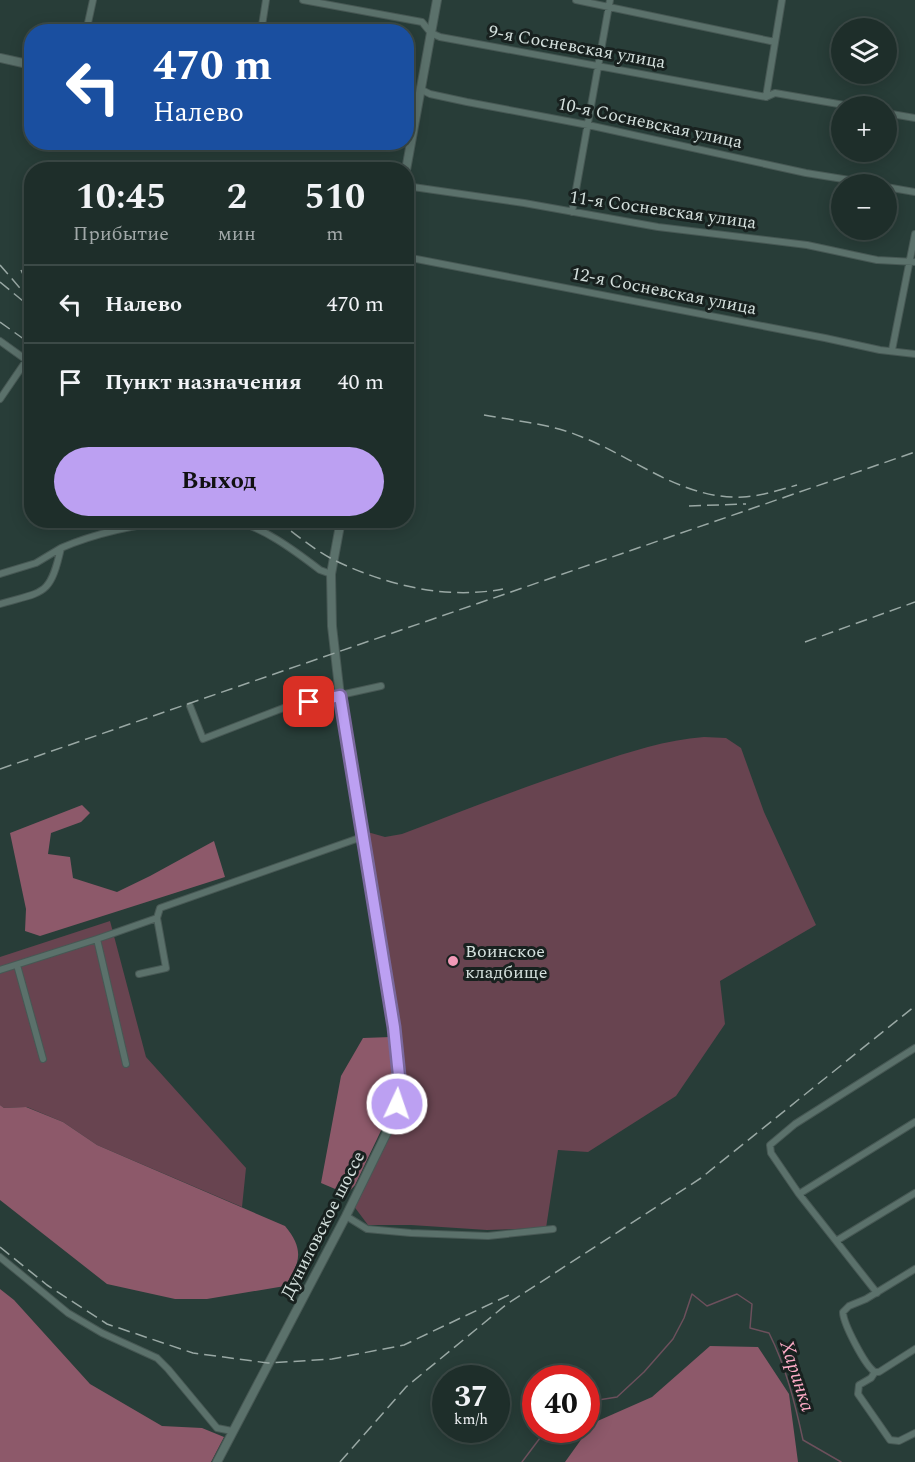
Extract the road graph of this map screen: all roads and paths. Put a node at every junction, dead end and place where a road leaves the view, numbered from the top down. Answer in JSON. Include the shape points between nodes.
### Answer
{"nodes":[{"id":1,"x":93,"y":0,"type":"edge"},
{"id":2,"x":266,"y":0,"type":"edge"},
{"id":3,"x":303,"y":0,"type":"edge"},
{"id":4,"x":437,"y":0,"type":"edge"},
{"id":5,"x":576,"y":0,"type":"edge"},
{"id":6,"x":782,"y":0,"type":"edge"},
{"id":7,"x":609,"y":3,"type":"edge"},
{"id":8,"x":88,"y":24,"type":"edge"},
{"id":9,"x":262,"y":24,"type":"edge"},
{"id":10,"x":431,"y":33,"type":"junction"},
{"id":11,"x":775,"y":42,"type":"junction"},
{"id":12,"x":0,"y":58,"type":"edge"},
{"id":13,"x":24,"y":62,"type":"edge"},
{"id":14,"x":597,"y":66,"type":"junction"},
{"id":15,"x":420,"y":89,"type":"junction"},
{"id":16,"x":766,"y":97,"type":"junction"},
{"id":17,"x":831,"y":103,"type":"edge"},
{"id":18,"x":414,"y":115,"type":"edge"},
{"id":19,"x":897,"y":115,"type":"edge"},
{"id":20,"x":915,"y":118,"type":"edge"},
{"id":21,"x":588,"y":124,"type":"junction"},
{"id":22,"x":831,"y":177,"type":"edge"},
{"id":23,"x":414,"y":187,"type":"edge"},
{"id":24,"x":897,"y":189,"type":"edge"},
{"id":25,"x":915,"y":192,"type":"edge"},
{"id":26,"x":572,"y":212,"type":"junction"},
{"id":27,"x":915,"y":234,"type":"edge"},
{"id":28,"x":414,"y":259,"type":"edge"},
{"id":29,"x":913,"y":262,"type":"edge"},
{"id":30,"x":0,"y":341,"type":"edge"},
{"id":31,"x":892,"y":350,"type":"junction"},
{"id":32,"x":915,"y":354,"type":"edge"},
{"id":33,"x":24,"y":358,"type":"edge"},
{"id":34,"x":24,"y":368,"type":"edge"},
{"id":35,"x":0,"y":399,"type":"edge"},
{"id":36,"x":132,"y":528,"type":"edge"},
{"id":37,"x":257,"y":528,"type":"edge"},
{"id":38,"x":340,"y":528,"type":"edge"},
{"id":39,"x":61,"y":548,"type":"junction"},
{"id":40,"x":0,"y":574,"type":"edge"},
{"id":41,"x":331,"y":574,"type":"junction"},
{"id":42,"x":0,"y":604,"type":"edge"},
{"id":43,"x":381,"y":686,"type":"dead end"},
{"id":44,"x":340,"y":696,"type":"junction"},
{"id":45,"x":190,"y":706,"type":"dead end"},
{"id":46,"x":362,"y":837,"type":"junction"},
{"id":47,"x":157,"y":918,"type":"junction"},
{"id":48,"x":97,"y":939,"type":"junction"},
{"id":49,"x":17,"y":965,"type":"junction"},
{"id":50,"x":0,"y":970,"type":"edge"},
{"id":51,"x":139,"y":974,"type":"dead end"},
{"id":52,"x":915,"y":1048,"type":"edge"},
{"id":53,"x":43,"y":1059,"type":"dead end"},
{"id":54,"x":126,"y":1064,"type":"dead end"},
{"id":55,"x":915,"y":1122,"type":"edge"},
{"id":56,"x":915,"y":1193,"type":"edge"},
{"id":57,"x":799,"y":1194,"type":"junction"},
{"id":58,"x":346,"y":1216,"type":"junction"},
{"id":59,"x":553,"y":1229,"type":"dead end"},
{"id":60,"x":836,"y":1241,"type":"junction"},
{"id":61,"x":0,"y":1257,"type":"edge"},
{"id":62,"x":915,"y":1269,"type":"edge"},
{"id":63,"x":877,"y":1293,"type":"junction"},
{"id":64,"x":915,"y":1349,"type":"edge"},
{"id":65,"x":875,"y":1372,"type":"junction"},
{"id":66,"x":232,"y":1431,"type":"junction"},
{"id":67,"x":915,"y":1433,"type":"edge"},
{"id":68,"x":217,"y":1462,"type":"edge"}],
"edges":[{"from":1,"to":8,"type":"street"},
{"from":2,"to":9,"type":"street"},
{"from":3,"to":10,"type":"street","name":"9-я Сосневская улица","via":[[422,22]]},
{"from":4,"to":10,"type":"street"},
{"from":5,"to":7,"type":"street"},
{"from":6,"to":11,"type":"street"},
{"from":7,"to":11,"type":"street"},
{"from":7,"to":14,"type":"street"},
{"from":10,"to":14,"type":"street","name":"9-я Сосневская улица"},
{"from":10,"to":15,"type":"street"},
{"from":11,"to":16,"type":"street"},
{"from":12,"to":13,"type":"street"},
{"from":14,"to":16,"type":"street","name":"9-я Сосневская улица"},
{"from":14,"to":21,"type":"street"},
{"from":15,"to":18,"type":"street"},
{"from":15,"to":21,"type":"street","name":"10-я Сосневская улица","via":[[458,100]]},
{"from":16,"to":17,"type":"street","name":"9-я Сосневская улица","via":[[775,93]]},
{"from":19,"to":20,"type":"street"},
{"from":21,"to":22,"type":"street","name":"10-я Сосневская улица"},
{"from":21,"to":26,"type":"street"},
{"from":23,"to":26,"type":"street","name":"11-я Сосневская улица"},
{"from":24,"to":25,"type":"street"},
{"from":26,"to":29,"type":"street","name":"11-я Сосневская улица","via":[[807,245],[877,260]]},
{"from":27,"to":29,"type":"street"},
{"from":28,"to":31,"type":"street","name":"12-я Сосневская улица"},
{"from":29,"to":31,"type":"street"},
{"from":30,"to":33,"type":"street"},
{"from":31,"to":32,"type":"street","name":"12-я Сосневская улица"},
{"from":34,"to":35,"type":"street"},
{"from":36,"to":39,"type":"street"},
{"from":37,"to":41,"type":"street"},
{"from":38,"to":41,"type":"street","name":"Дуниловское шоссе"},
{"from":39,"to":40,"type":"street","via":[[36,563]]},
{"from":39,"to":42,"type":"street","via":[[49,586]]},
{"from":41,"to":44,"type":"street","name":"Дуниловское шоссе"},
{"from":43,"to":44,"type":"street"},
{"from":44,"to":45,"type":"street","via":[[286,707],[203,739]]},
{"from":44,"to":46,"type":"street","name":"Дуниловское шоссе"},
{"from":46,"to":47,"type":"street","via":[[160,908]]},
{"from":46,"to":58,"type":"street","name":"Дуниловское шоссе","via":[[392,1016],[399,1090],[393,1120]]},
{"from":47,"to":48,"type":"street"},
{"from":47,"to":51,"type":"street","via":[[166,968]]},
{"from":48,"to":49,"type":"street"},
{"from":48,"to":54,"type":"street"},
{"from":49,"to":50,"type":"street"},
{"from":49,"to":53,"type":"street"},
{"from":52,"to":57,"type":"street","via":[[795,1124],[770,1145],[771,1153]]},
{"from":55,"to":57,"type":"street"},
{"from":56,"to":60,"type":"street"},
{"from":57,"to":60,"type":"street"},
{"from":58,"to":59,"type":"street","via":[[367,1229],[411,1233],[488,1236]]},
{"from":58,"to":66,"type":"street","name":"Дуниловское шоссе"},
{"from":60,"to":63,"type":"street"},
{"from":61,"to":66,"type":"street","via":[[68,1312],[102,1333],[157,1358],[217,1428]]},
{"from":62,"to":63,"type":"street"},
{"from":63,"to":65,"type":"street","via":[[849,1306],[843,1315],[869,1368]]},
{"from":64,"to":65,"type":"street"},
{"from":65,"to":67,"type":"street","via":[[859,1385],[858,1394],[890,1440],[899,1441]]},
{"from":66,"to":68,"type":"street","name":"Дуниловское шоссе"}]}
